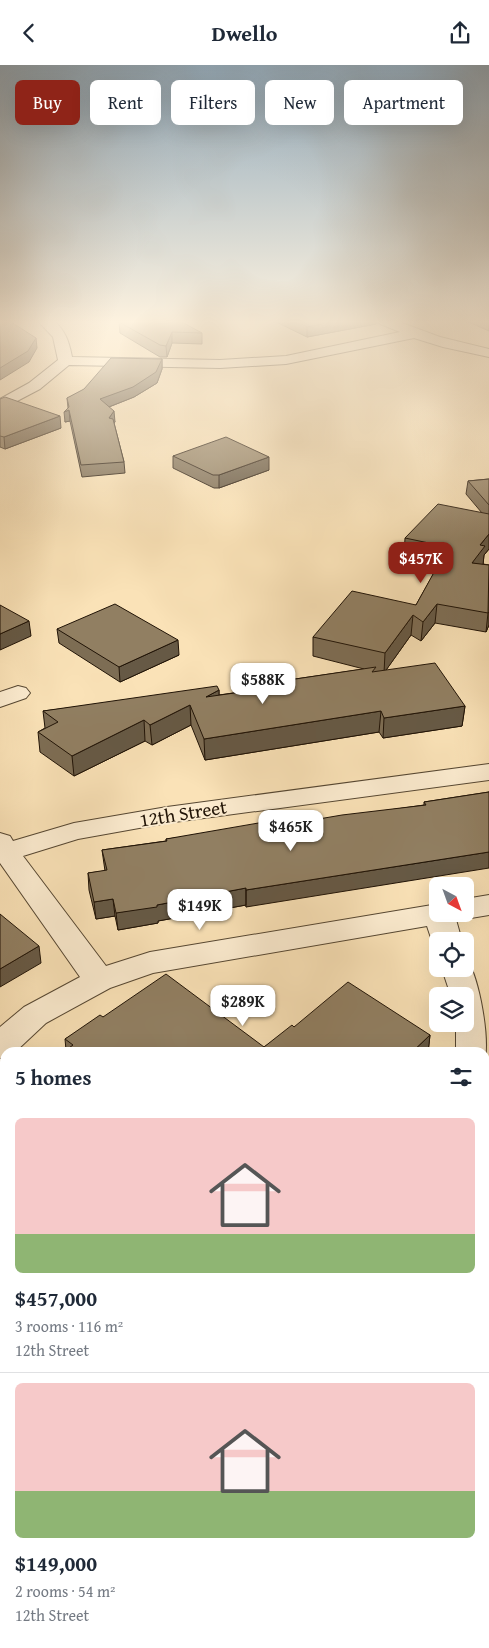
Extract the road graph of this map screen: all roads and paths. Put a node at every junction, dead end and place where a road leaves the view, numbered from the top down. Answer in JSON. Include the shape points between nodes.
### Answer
{"nodes":[{"id":1,"x":24,"y":394,"type":"edge"},
{"id":2,"x":0,"y":405,"type":"edge"},
{"id":3,"x":489,"y":772,"type":"edge"},
{"id":4,"x":2,"y":849,"type":"edge"},
{"id":5,"x":489,"y":905,"type":"edge"},
{"id":6,"x":474,"y":908,"type":"edge"},
{"id":7,"x":429,"y":916,"type":"edge"},
{"id":8,"x":460,"y":977,"type":"edge"},
{"id":9,"x":99,"y":980,"type":"junction"},
{"id":10,"x":0,"y":1046,"type":"edge"},
{"id":11,"x":472,"y":1047,"type":"edge"}],
"edges":[{"from":1,"to":2,"type":"street"},
{"from":3,"to":4,"type":"street","name":"12th Street","via":[[167,815],[74,831]]},
{"from":4,"to":9,"type":"street"},
{"from":5,"to":6,"type":"street"},
{"from":7,"to":9,"type":"street","via":[[150,963]]},
{"from":8,"to":11,"type":"street","via":[[472,1013]]},
{"from":9,"to":10,"type":"street","via":[[35,1015]]}]}
